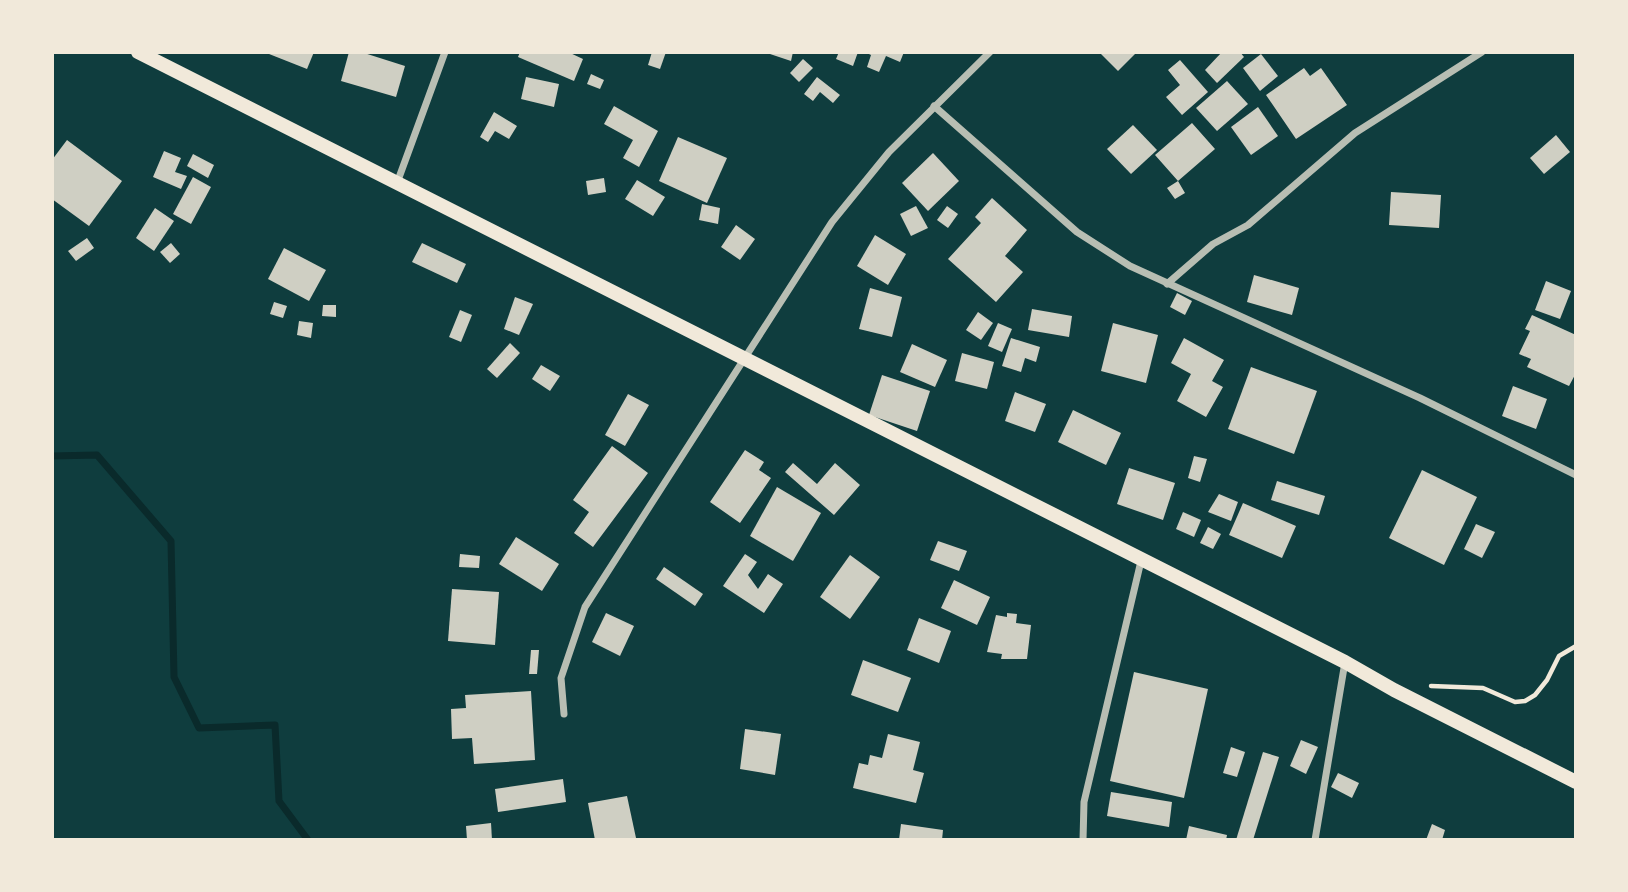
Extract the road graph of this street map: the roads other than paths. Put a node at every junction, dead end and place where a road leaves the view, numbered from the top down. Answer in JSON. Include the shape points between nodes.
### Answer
{"nodes":[{"id":1,"x":138,"y":52,"type":"edge"},
{"id":2,"x":446,"y":52,"type":"edge"},
{"id":3,"x":990,"y":52,"type":"edge"},
{"id":4,"x":1482,"y":52,"type":"edge"},
{"id":5,"x":934,"y":106,"type":"junction"},
{"id":6,"x":397,"y":184,"type":"junction"},
{"id":7,"x":1167,"y":284,"type":"junction"},
{"id":8,"x":745,"y":360,"type":"junction"},
{"id":9,"x":1576,"y":475,"type":"edge"},
{"id":10,"x":1141,"y":561,"type":"junction"},
{"id":11,"x":1345,"y":662,"type":"junction"},
{"id":12,"x":565,"y":714,"type":"dead end"},
{"id":13,"x":1576,"y":782,"type":"edge"},
{"id":14,"x":1083,"y":839,"type":"edge"},
{"id":15,"x":1315,"y":839,"type":"edge"}],
"edges":[{"from":1,"to":6,"type":"main road"},
{"from":2,"to":6,"type":"street"},
{"from":3,"to":5,"type":"street"},
{"from":4,"to":7,"type":"street","via":[[1355,133],[1248,225],[1213,244]]},
{"from":5,"to":7,"type":"street","via":[[1077,232],[1130,267]]},
{"from":5,"to":8,"type":"street","via":[[832,222]]},
{"from":6,"to":8,"type":"main road"},
{"from":7,"to":9,"type":"street","via":[[1420,398]]},
{"from":8,"to":10,"type":"main road"},
{"from":8,"to":12,"type":"street","via":[[585,607],[561,678]]},
{"from":10,"to":11,"type":"main road"},
{"from":10,"to":14,"type":"street","via":[[1084,802]]},
{"from":11,"to":13,"type":"main road"},
{"from":11,"to":15,"type":"street"}]}
